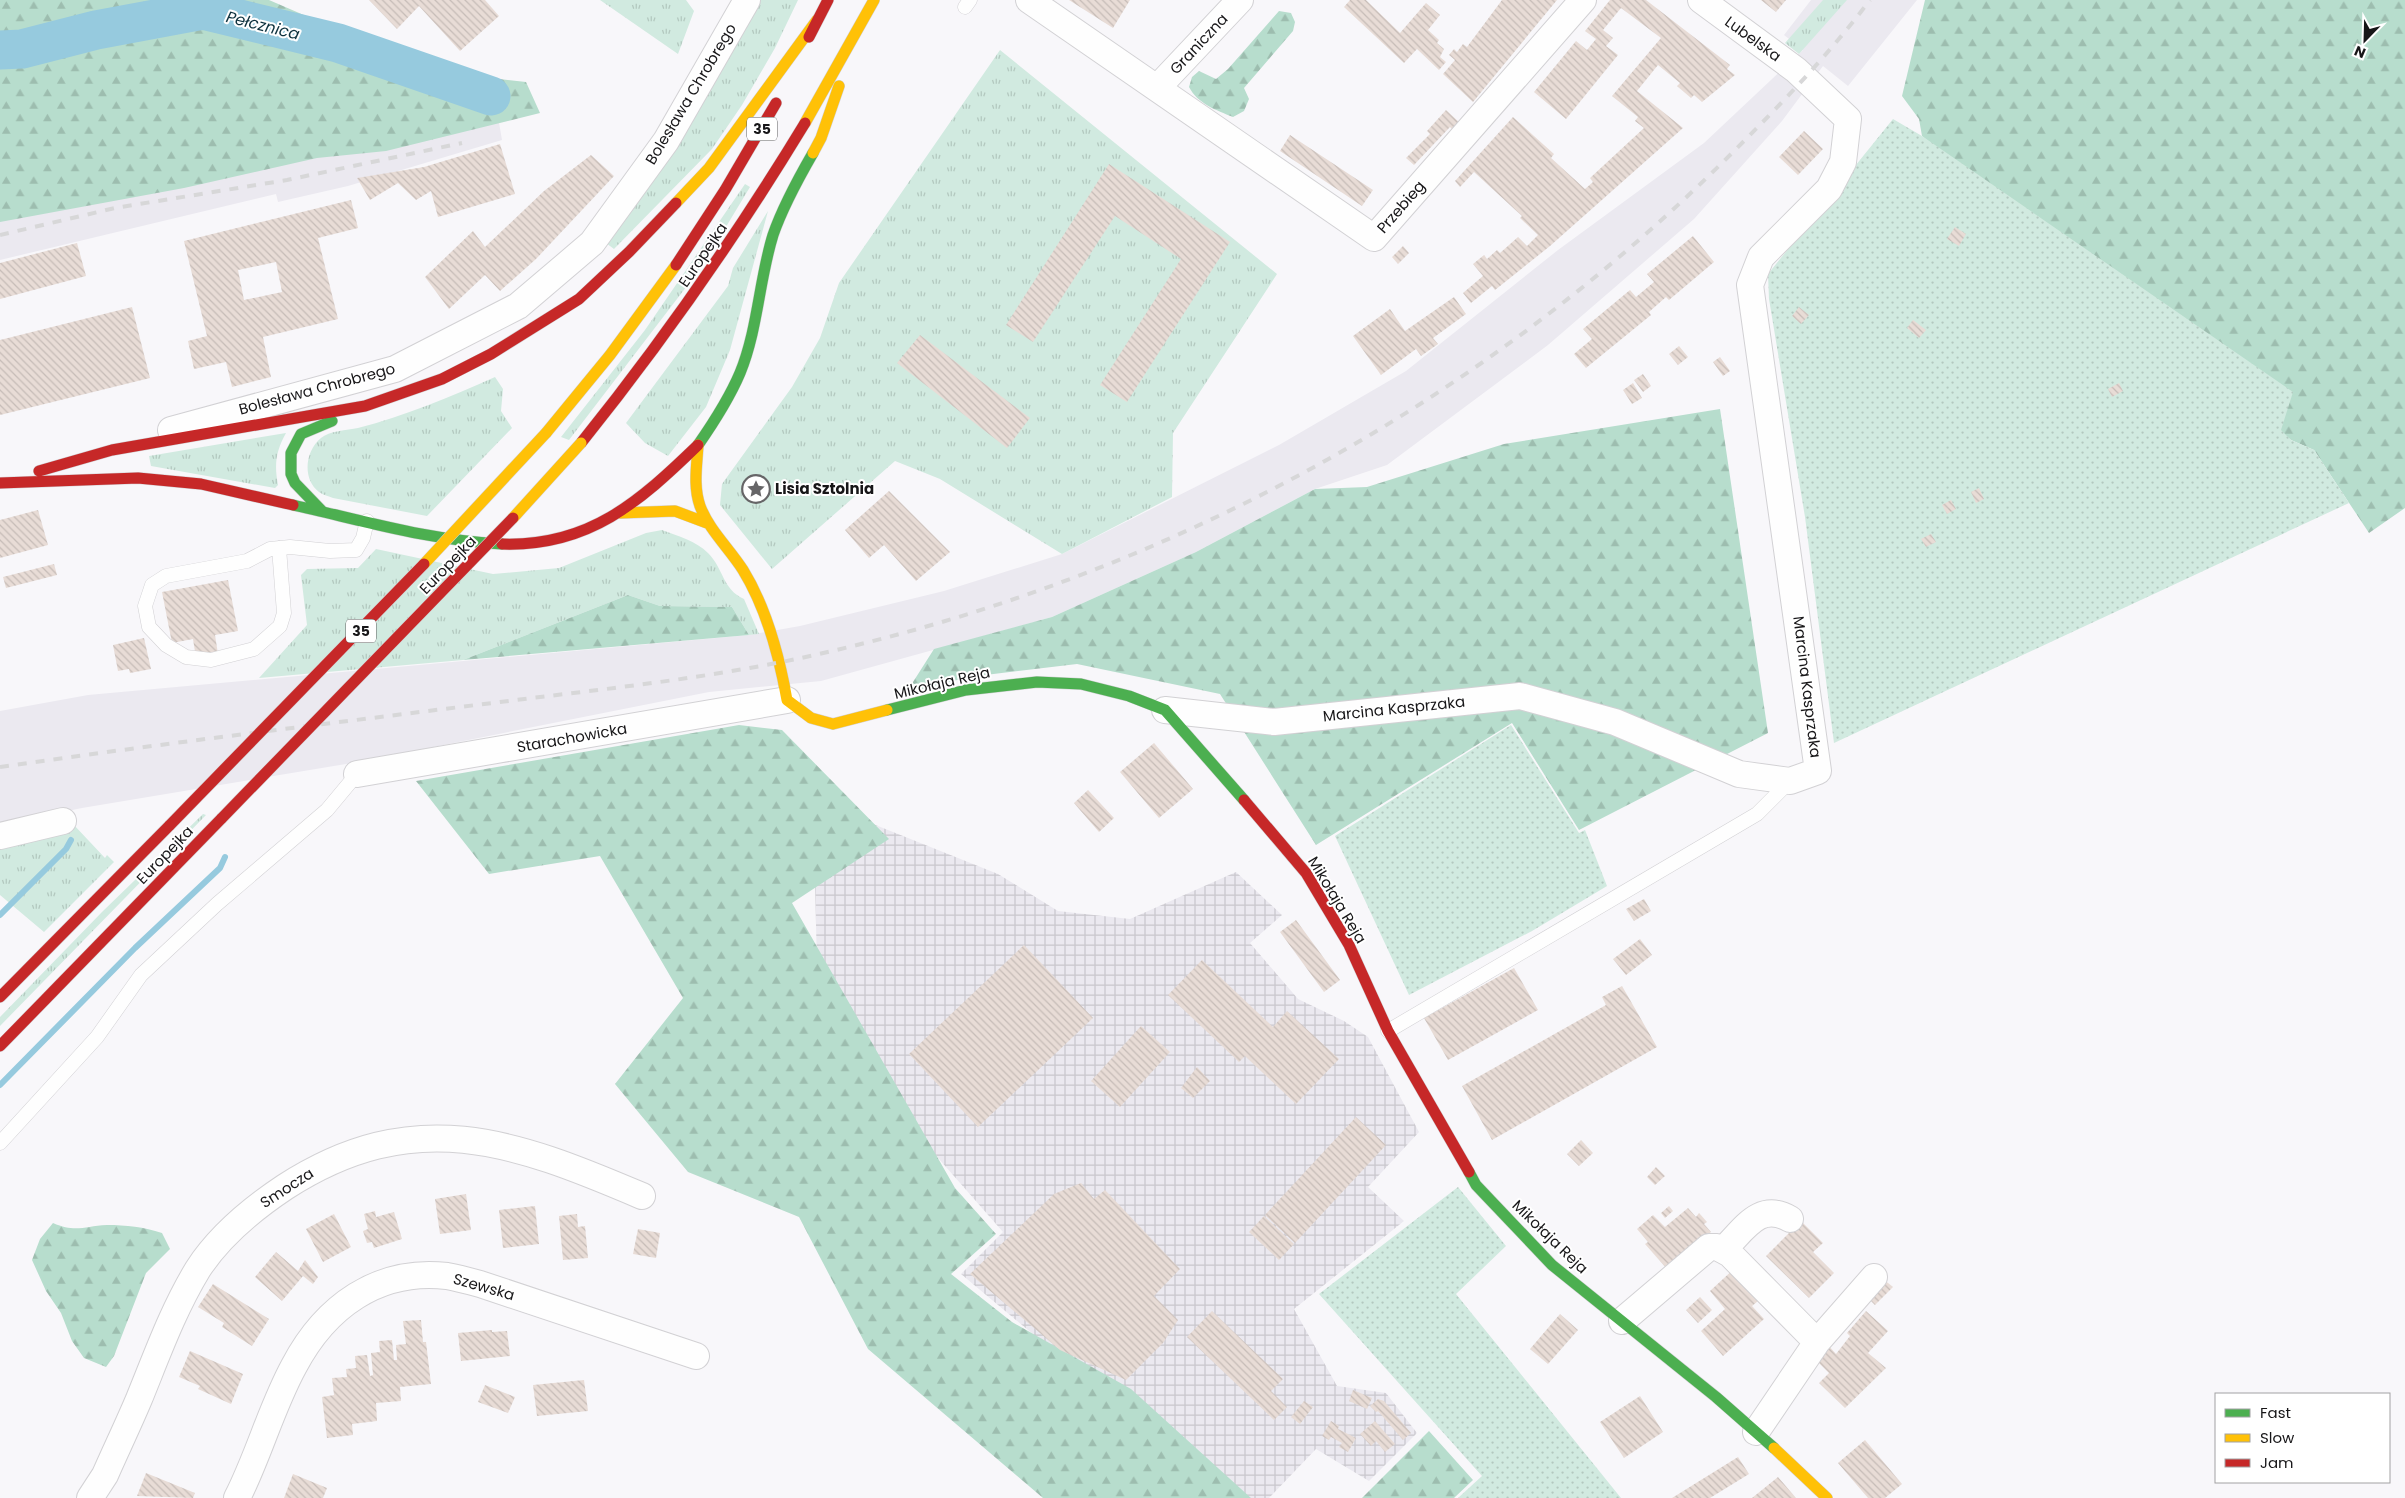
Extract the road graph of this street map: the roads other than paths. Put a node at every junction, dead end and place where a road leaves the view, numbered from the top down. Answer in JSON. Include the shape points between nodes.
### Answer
{"nodes":[{"id":1,"x":747,"y":0,"type":"edge"},
{"id":2,"x":828,"y":0,"type":"edge"},
{"id":3,"x":874,"y":0,"type":"edge"},
{"id":4,"x":1029,"y":0,"type":"edge"},
{"id":5,"x":1240,"y":0,"type":"edge"},
{"id":6,"x":1583,"y":0,"type":"edge"},
{"id":7,"x":1701,"y":0,"type":"edge"},
{"id":8,"x":817,"y":20,"type":"junction"},
{"id":9,"x":850,"y":49,"type":"junction"},
{"id":10,"x":1805,"y":78,"type":"joint"},
{"id":11,"x":789,"y":79,"type":"dead end"},
{"id":12,"x":1158,"y":88,"type":"junction"},
{"id":13,"x":780,"y":95,"type":"dead end"},
{"id":14,"x":365,"y":406,"type":"junction"},
{"id":15,"x":698,"y":445,"type":"junction"},
{"id":16,"x":112,"y":450,"type":"junction"},
{"id":17,"x":0,"y":482,"type":"edge"},
{"id":18,"x":322,"y":511,"type":"junction"},
{"id":19,"x":620,"y":512,"type":"junction"},
{"id":20,"x":367,"y":520,"type":"junction"},
{"id":21,"x":707,"y":523,"type":"junction"},
{"id":22,"x":280,"y":548,"type":"junction"},
{"id":23,"x":787,"y":700,"type":"junction"},
{"id":24,"x":1165,"y":710,"type":"junction"},
{"id":25,"x":357,"y":774,"type":"joint"},
{"id":26,"x":1790,"y":781,"type":"junction"},
{"id":27,"x":63,"y":820,"type":"dead end"},
{"id":28,"x":0,"y":836,"type":"edge"},
{"id":29,"x":0,"y":997,"type":"edge"},
{"id":30,"x":1388,"y":1031,"type":"junction"},
{"id":31,"x":0,"y":1046,"type":"edge"},
{"id":32,"x":0,"y":1143,"type":"edge"},
{"id":33,"x":642,"y":1196,"type":"dead end"},
{"id":34,"x":1790,"y":1220,"type":"dead end"},
{"id":35,"x":1723,"y":1250,"type":"junction"},
{"id":36,"x":1874,"y":1277,"type":"dead end"},
{"id":37,"x":1622,"y":1321,"type":"junction"},
{"id":38,"x":1817,"y":1342,"type":"junction"},
{"id":39,"x":696,"y":1356,"type":"dead end"},
{"id":40,"x":1756,"y":1432,"type":"junction"},
{"id":41,"x":90,"y":1498,"type":"edge"},
{"id":42,"x":237,"y":1498,"type":"edge"},
{"id":43,"x":1827,"y":1498,"type":"edge"}],
"edges":[{"from":1,"to":16,"type":"street","name":"Bolesława Chrobrego","via":[[666,141],[592,243],[518,306],[395,370],[184,426]]},
{"from":2,"to":8,"type":"main road"},
{"from":3,"to":9,"type":"main road","number":"35"},
{"from":4,"to":12,"type":"street"},
{"from":5,"to":12,"type":"street","name":"Graniczna"},
{"from":6,"to":12,"type":"street","name":"Przebieg","via":[[1374,238]]},
{"from":7,"to":10,"type":"street","name":"Lubelska"},
{"from":8,"to":11,"type":"main road"},
{"from":8,"to":14,"type":"main road","via":[[709,168],[579,299],[491,354],[442,379]]},
{"from":9,"to":15,"type":"main road","name":"Bolesława Chrobrego","via":[[821,138],[790,193],[773,236],[741,371],[723,409]]},
{"from":9,"to":31,"type":"main road","name":"Europejka","number":"35","bridge":true,"via":[[725,252],[581,443],[495,538]]},
{"from":10,"to":26,"type":"street","name":"Marcina Kasprzaka","via":[[1848,119],[1843,162],[1829,189],[1761,257],[1750,285],[1818,771]]},
{"from":13,"to":29,"type":"main road","name":"Europejka","number":"35","bridge":true,"via":[[739,169],[668,277],[601,367],[546,433],[384,608]]},
{"from":14,"to":16,"type":"main road","name":"Bolesława Chrobrego"},
{"from":14,"to":18,"type":"main road","via":[[301,434],[291,453],[291,474],[295,483]]},
{"from":15,"to":19,"type":"main road","name":"Bolesława Chrobrego"},
{"from":15,"to":21,"type":"main road","via":[[697,495]]},
{"from":16,"to":17,"type":"main road","name":"Bolesława Chrobrego"},
{"from":17,"to":18,"type":"main road","name":"Bolesława Chrobrego","via":[[139,478],[201,484]]},
{"from":18,"to":20,"type":"main road","name":"Bolesława Chrobrego"},
{"from":19,"to":20,"type":"main road","name":"Bolesława Chrobrego","via":[[567,538],[527,545],[475,543]]},
{"from":19,"to":21,"type":"main road","via":[[675,510]]},
{"from":20,"to":22,"type":"lane","via":[[356,550]]},
{"from":21,"to":23,"type":"main road","via":[[743,570],[756,595],[779,650]]},
{"from":22,"to":22,"type":"lane","via":[[246,560],[166,576],[152,586],[145,606],[149,627],[166,645],[186,657],[211,660],[254,649],[280,626],[284,613]]},
{"from":23,"to":24,"type":"main road","name":"Mikołaja Reja","via":[[811,718],[833,724],[966,690],[1037,682],[1080,684],[1129,696]]},
{"from":23,"to":25,"type":"street","name":"Starachowicka"},
{"from":24,"to":26,"type":"street","name":"Marcina Kasprzaka","via":[[1274,722],[1520,696],[1615,722],[1739,774]]},
{"from":24,"to":30,"type":"main road","name":"Mikołaja Reja","via":[[1306,873],[1349,946]]},
{"from":25,"to":32,"type":"lane","via":[[327,810],[217,904],[141,975],[97,1037]]},
{"from":26,"to":30,"type":"lane","via":[[1757,814]]},
{"from":27,"to":28,"type":"street"},
{"from":30,"to":37,"type":"main road","name":"Mikołaja Reja","via":[[1476,1185],[1552,1265]]},
{"from":33,"to":41,"type":"street","name":"Smocza","via":[[508,1146],[454,1138],[396,1140],[348,1153],[309,1172],[268,1198],[232,1227],[199,1267],[171,1319],[105,1475]]},
{"from":34,"to":35,"type":"street","via":[[1774,1213],[1759,1215]]},
{"from":35,"to":37,"type":"street","via":[[1709,1247]]},
{"from":35,"to":38,"type":"street"},
{"from":36,"to":38,"type":"street"},
{"from":37,"to":40,"type":"main road","name":"Mikołaja Reja"},
{"from":38,"to":40,"type":"street"},
{"from":39,"to":42,"type":"street","name":"Szewska","via":[[480,1284],[446,1276],[407,1278],[376,1285],[331,1313],[313,1333],[293,1366]]},
{"from":40,"to":43,"type":"main road","name":"Mikołaja Reja"}]}
